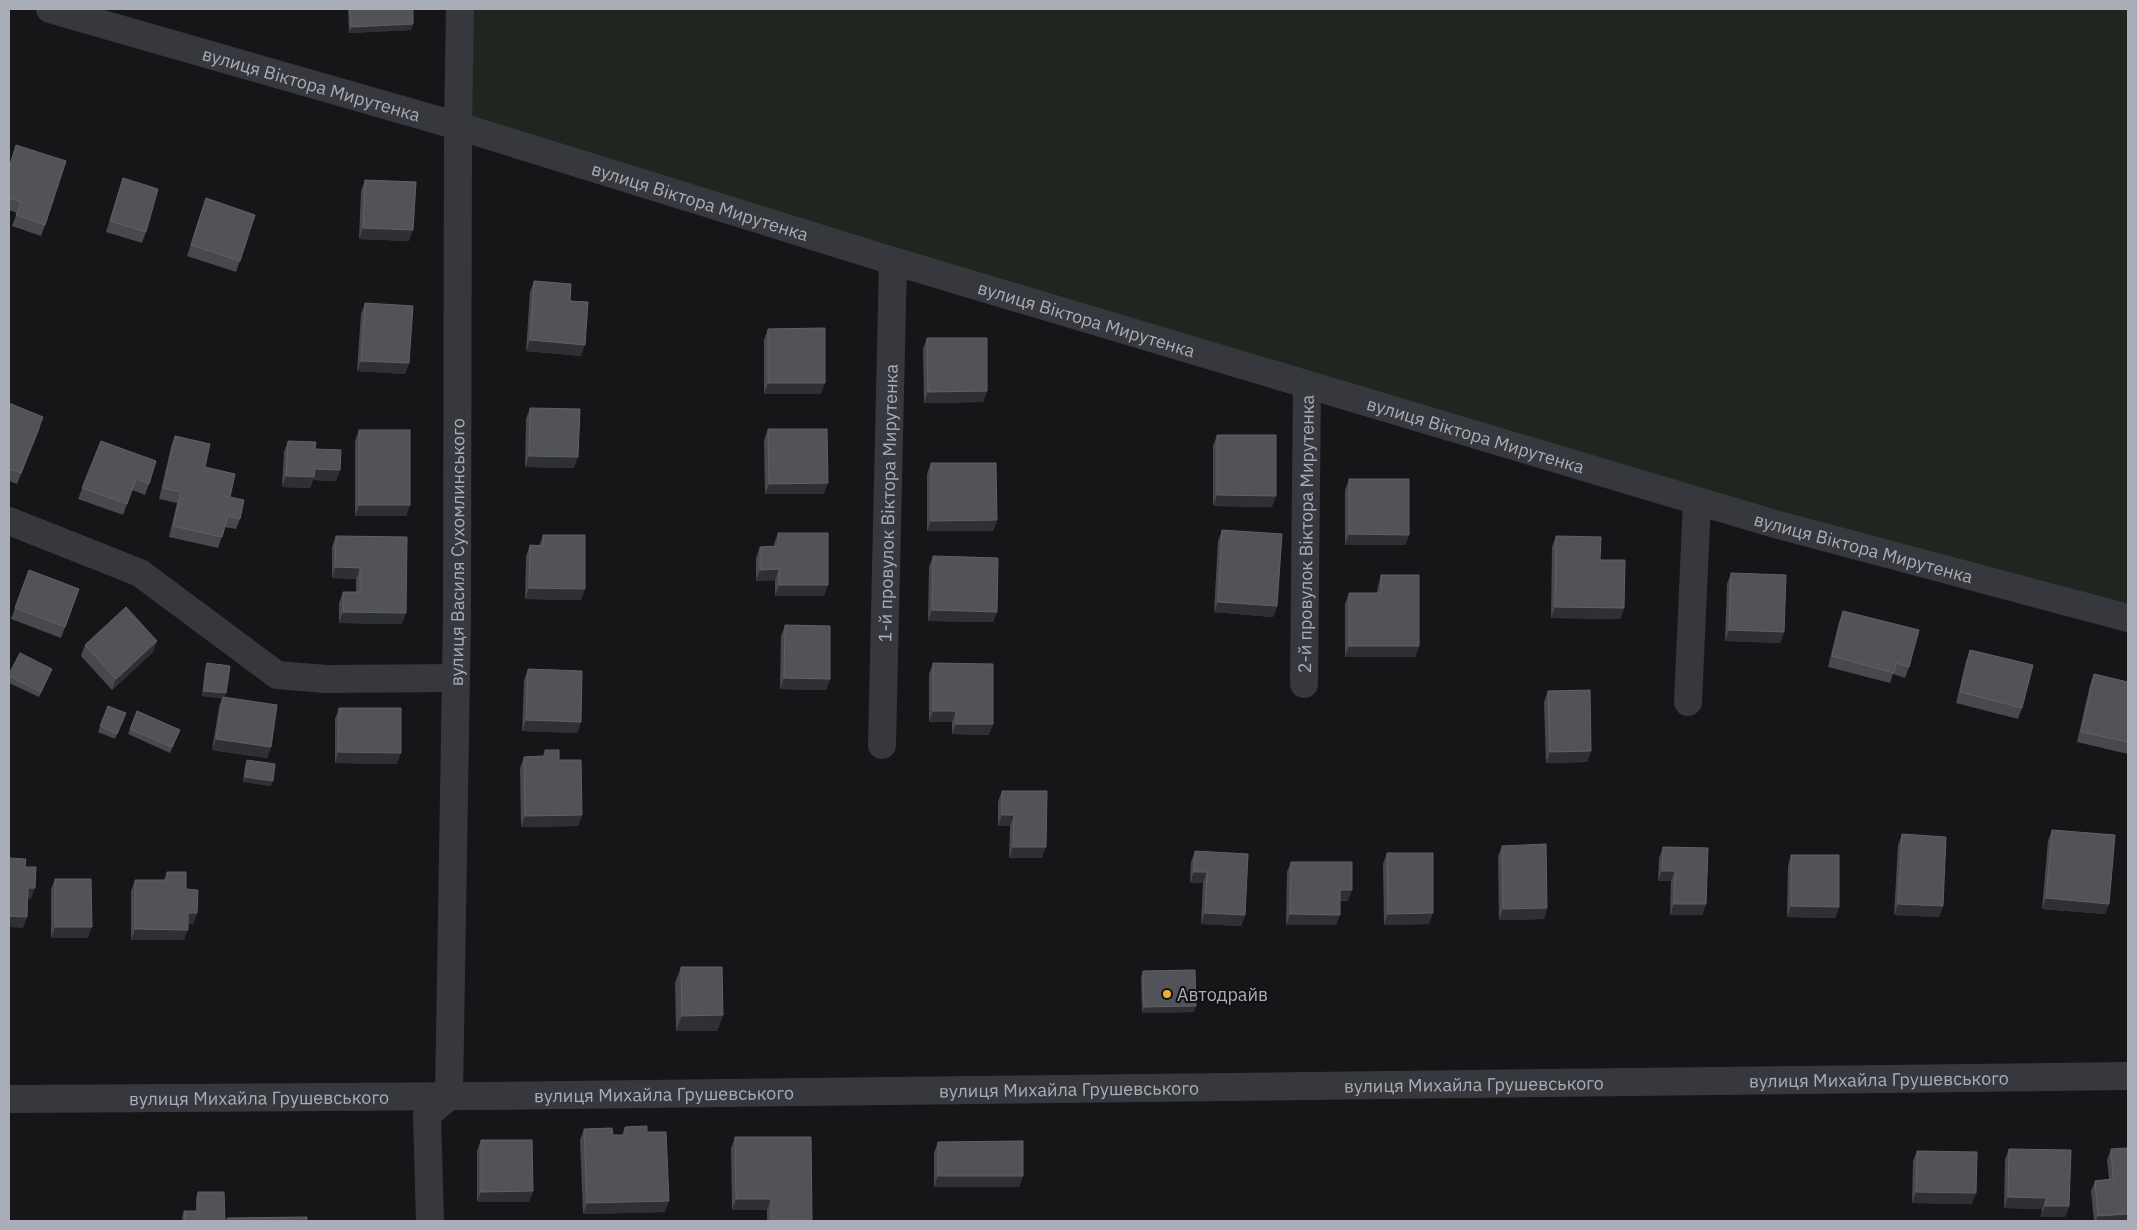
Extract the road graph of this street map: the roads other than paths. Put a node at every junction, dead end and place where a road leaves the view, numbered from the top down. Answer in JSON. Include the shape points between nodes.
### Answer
{"nodes":[{"id":1,"x":50,"y":9,"type":"edge"},
{"id":2,"x":460,"y":9,"type":"edge"},
{"id":3,"x":458,"y":126,"type":"junction"},
{"id":4,"x":893,"y":261,"type":"junction"},
{"id":5,"x":1307,"y":385,"type":"junction"},
{"id":6,"x":1697,"y":501,"type":"junction"},
{"id":7,"x":9,"y":521,"type":"edge"},
{"id":8,"x":2128,"y":618,"type":"edge"},
{"id":9,"x":456,"y":678,"type":"junction"},
{"id":10,"x":1304,"y":684,"type":"dead end"},
{"id":11,"x":1688,"y":702,"type":"dead end"},
{"id":12,"x":882,"y":745,"type":"dead end"},
{"id":13,"x":2128,"y":1076,"type":"edge"},
{"id":14,"x":449,"y":1096,"type":"junction"},
{"id":15,"x":9,"y":1099,"type":"edge"},
{"id":16,"x":430,"y":1221,"type":"edge"}],
"edges":[{"from":1,"to":3,"type":"street","name":"вулиця Віктора Мирутенка"},
{"from":2,"to":3,"type":"street","name":"вулиця Василя Сухомлинського"},
{"from":3,"to":4,"type":"street","name":"вулиця Віктора Мирутенка"},
{"from":3,"to":9,"type":"street","name":"вулиця Василя Сухомлинського"},
{"from":4,"to":5,"type":"street","name":"вулиця Віктора Мирутенка"},
{"from":4,"to":12,"type":"street","name":"1-й провулок Віктора Мирутенка"},
{"from":5,"to":6,"type":"street","name":"вулиця Віктора Мирутенка"},
{"from":5,"to":10,"type":"street","name":"2-й провулок Віктора Мирутенка"},
{"from":6,"to":8,"type":"street","name":"вулиця Віктора Мирутенка"},
{"from":6,"to":11,"type":"street"},
{"from":7,"to":9,"type":"street","via":[[140,573],[277,675],[326,679]]},
{"from":9,"to":14,"type":"street","name":"вулиця Василя Сухомлинського"},
{"from":13,"to":14,"type":"street","name":"вулиця Михайла Грушевського"},
{"from":14,"to":15,"type":"street","name":"вулиця Михайла Грушевського"},
{"from":14,"to":16,"type":"street","via":[[427,1115]]}]}
